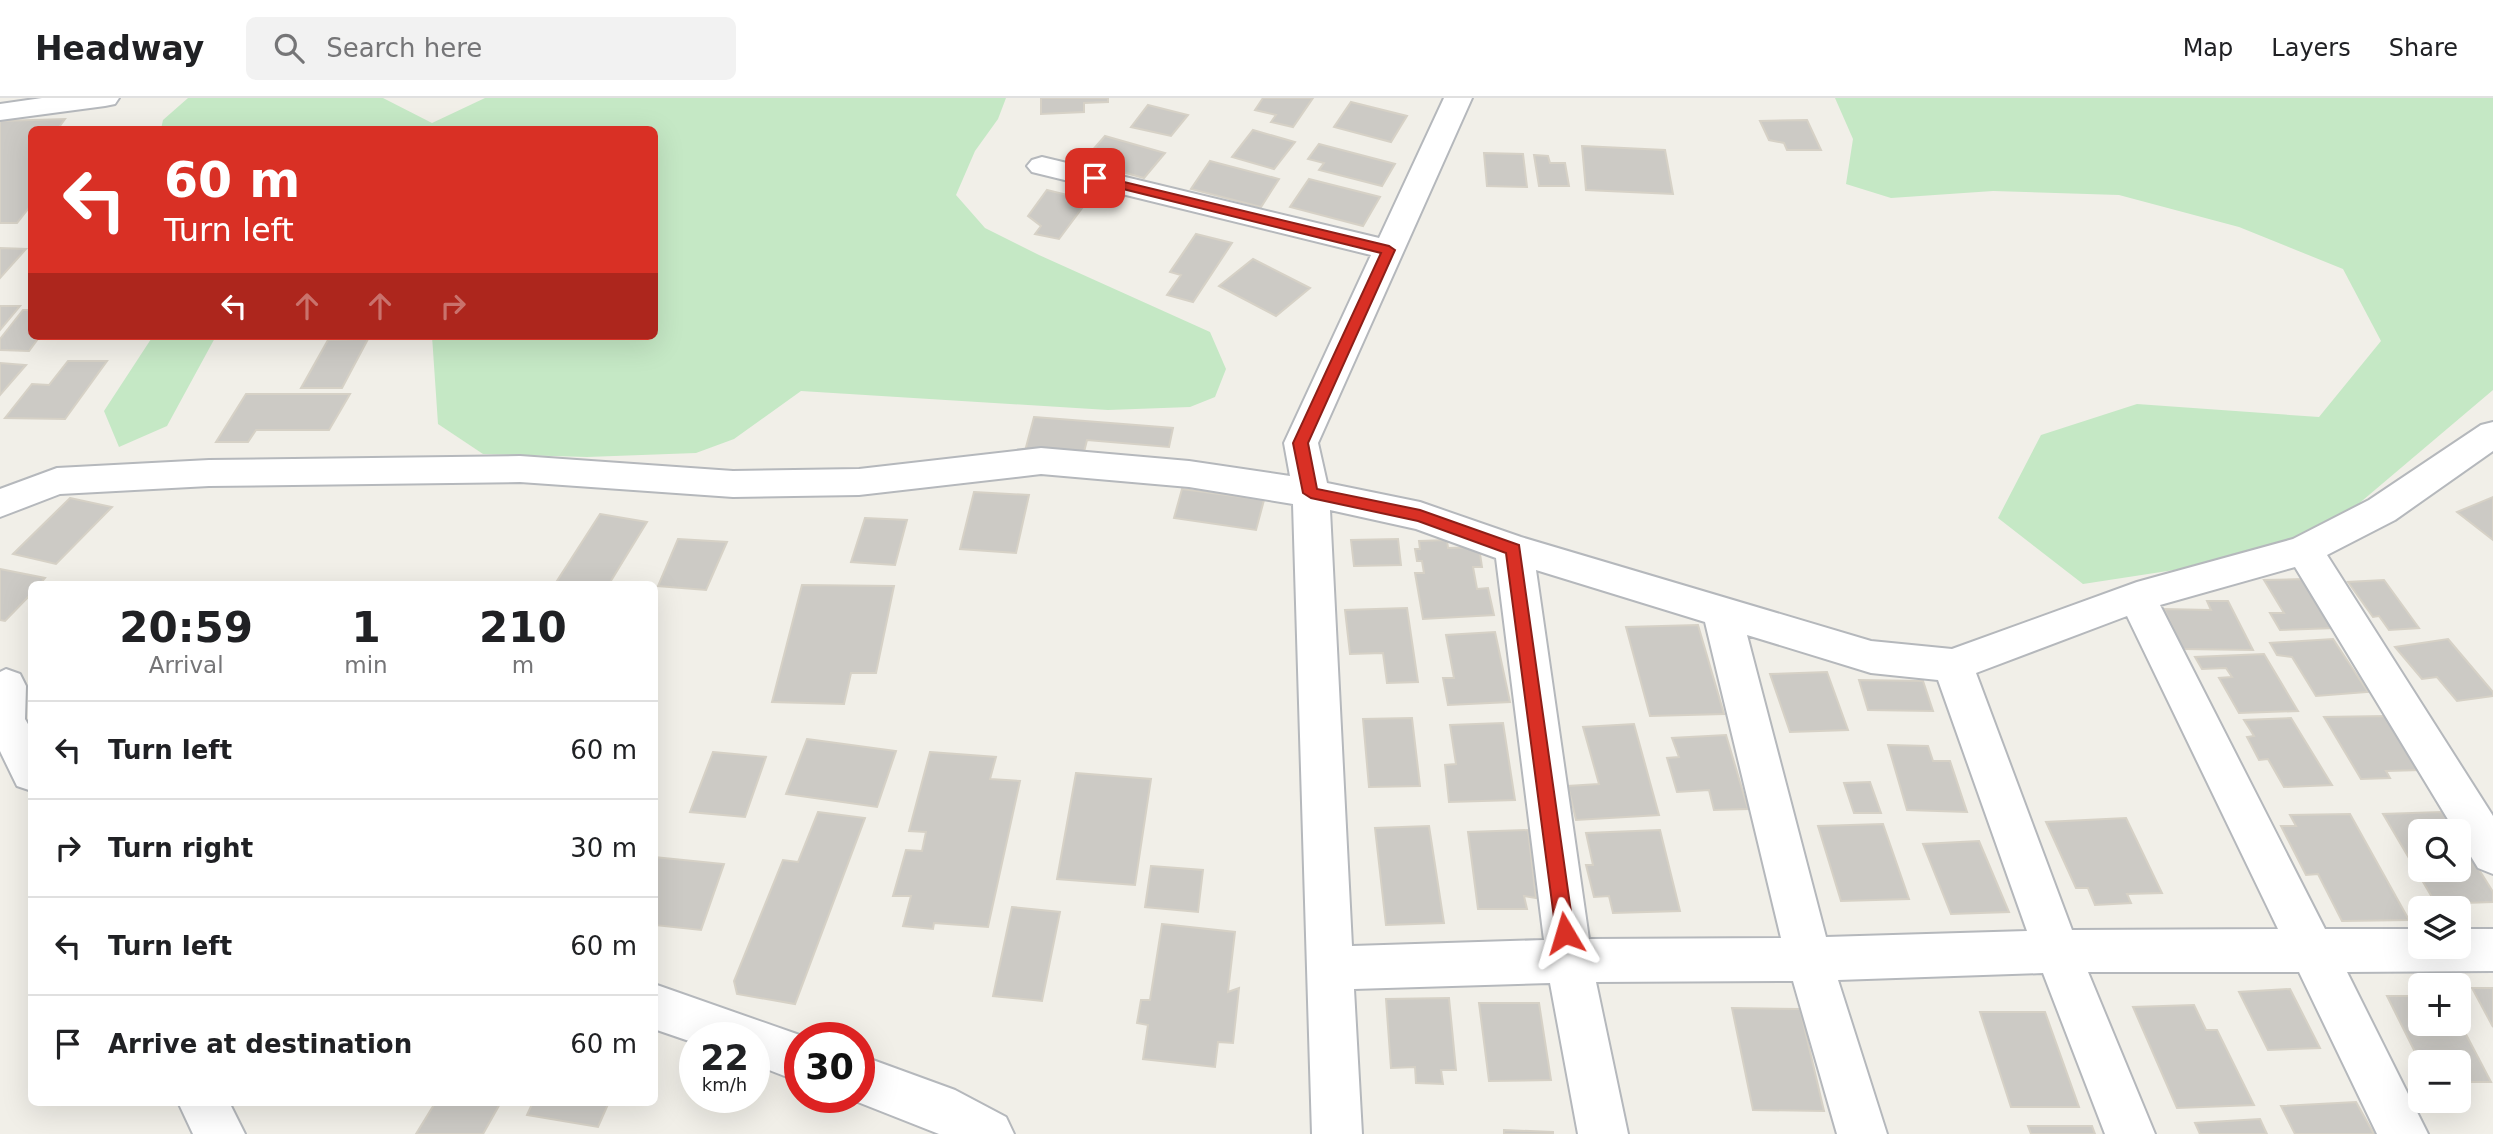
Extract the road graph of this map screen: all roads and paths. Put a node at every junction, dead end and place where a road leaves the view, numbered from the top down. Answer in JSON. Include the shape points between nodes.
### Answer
{"nodes":[{"id":1,"x":105,"y":98,"type":"edge"},
{"id":2,"x":1458,"y":98,"type":"edge"},
{"id":3,"x":0,"y":112,"type":"edge"},
{"id":4,"x":1042,"y":166,"type":"dead end"},
{"id":5,"x":1389,"y":250,"type":"junction"},
{"id":6,"x":2491,"y":440,"type":"edge"},
{"id":7,"x":0,"y":473,"type":"edge"},
{"id":8,"x":57,"y":481,"type":"junction"},
{"id":9,"x":1311,"y":493,"type":"junction"},
{"id":10,"x":0,"y":503,"type":"edge"},
{"id":11,"x":1514,"y":550,"type":"junction"},
{"id":12,"x":2304,"y":550,"type":"junction"},
{"id":13,"x":2137,"y":597,"type":"junction"},
{"id":14,"x":1723,"y":615,"type":"junction"},
{"id":15,"x":1953,"y":665,"type":"junction"},
{"id":16,"x":12,"y":688,"type":"edge"},
{"id":17,"x":28,"y":765,"type":"edge"},
{"id":18,"x":2493,"y":854,"type":"edge"},
{"id":19,"x":2493,"y":950,"type":"edge"},
{"id":20,"x":2057,"y":951,"type":"junction"},
{"id":21,"x":2314,"y":952,"type":"junction"},
{"id":22,"x":1809,"y":959,"type":"junction"},
{"id":23,"x":1569,"y":961,"type":"junction"},
{"id":24,"x":1332,"y":968,"type":"junction"},
{"id":25,"x":658,"y":1007,"type":"edge"},
{"id":26,"x":699,"y":1022,"type":"edge"},
{"id":27,"x":875,"y":1085,"type":"edge"},
{"id":28,"x":204,"y":1106,"type":"edge"},
{"id":29,"x":220,"y":1134,"type":"edge"},
{"id":30,"x":989,"y":1134,"type":"edge"},
{"id":31,"x":1337,"y":1134,"type":"edge"},
{"id":32,"x":1603,"y":1134,"type":"edge"},
{"id":33,"x":1862,"y":1134,"type":"edge"},
{"id":34,"x":2130,"y":1134,"type":"edge"},
{"id":35,"x":2403,"y":1134,"type":"edge"}],
"edges":[{"from":1,"to":3,"type":"street"},
{"from":2,"to":5,"type":"street"},
{"from":4,"to":5,"type":"street"},
{"from":5,"to":9,"type":"street","via":[[1301,443]]},
{"from":6,"to":12,"type":"street","via":[[2382,510]]},
{"from":7,"to":8,"type":"street"},
{"from":8,"to":9,"type":"street","via":[[209,473],[520,469],[733,484],[859,482],[1041,461],[1189,474]]},
{"from":8,"to":10,"type":"street"},
{"from":9,"to":11,"type":"street","via":[[1420,516]]},
{"from":9,"to":24,"type":"street"},
{"from":11,"to":14,"type":"street"},
{"from":11,"to":23,"type":"street"},
{"from":12,"to":13,"type":"street"},
{"from":12,"to":18,"type":"street"},
{"from":13,"to":15,"type":"street"},
{"from":13,"to":21,"type":"street"},
{"from":14,"to":15,"type":"street","via":[[1871,657]]},
{"from":14,"to":22,"type":"street"},
{"from":15,"to":20,"type":"street"},
{"from":16,"to":17,"type":"street","via":[[5,720]]},
{"from":19,"to":21,"type":"street"},
{"from":20,"to":21,"type":"street"},
{"from":20,"to":22,"type":"street"},
{"from":20,"to":34,"type":"street"},
{"from":21,"to":35,"type":"street"},
{"from":22,"to":23,"type":"street"},
{"from":22,"to":33,"type":"street"},
{"from":23,"to":24,"type":"street"},
{"from":23,"to":32,"type":"street"},
{"from":24,"to":31,"type":"street"},
{"from":25,"to":26,"type":"street"},
{"from":27,"to":30,"type":"street","via":[[938,1107]]},
{"from":28,"to":29,"type":"street"}]}
